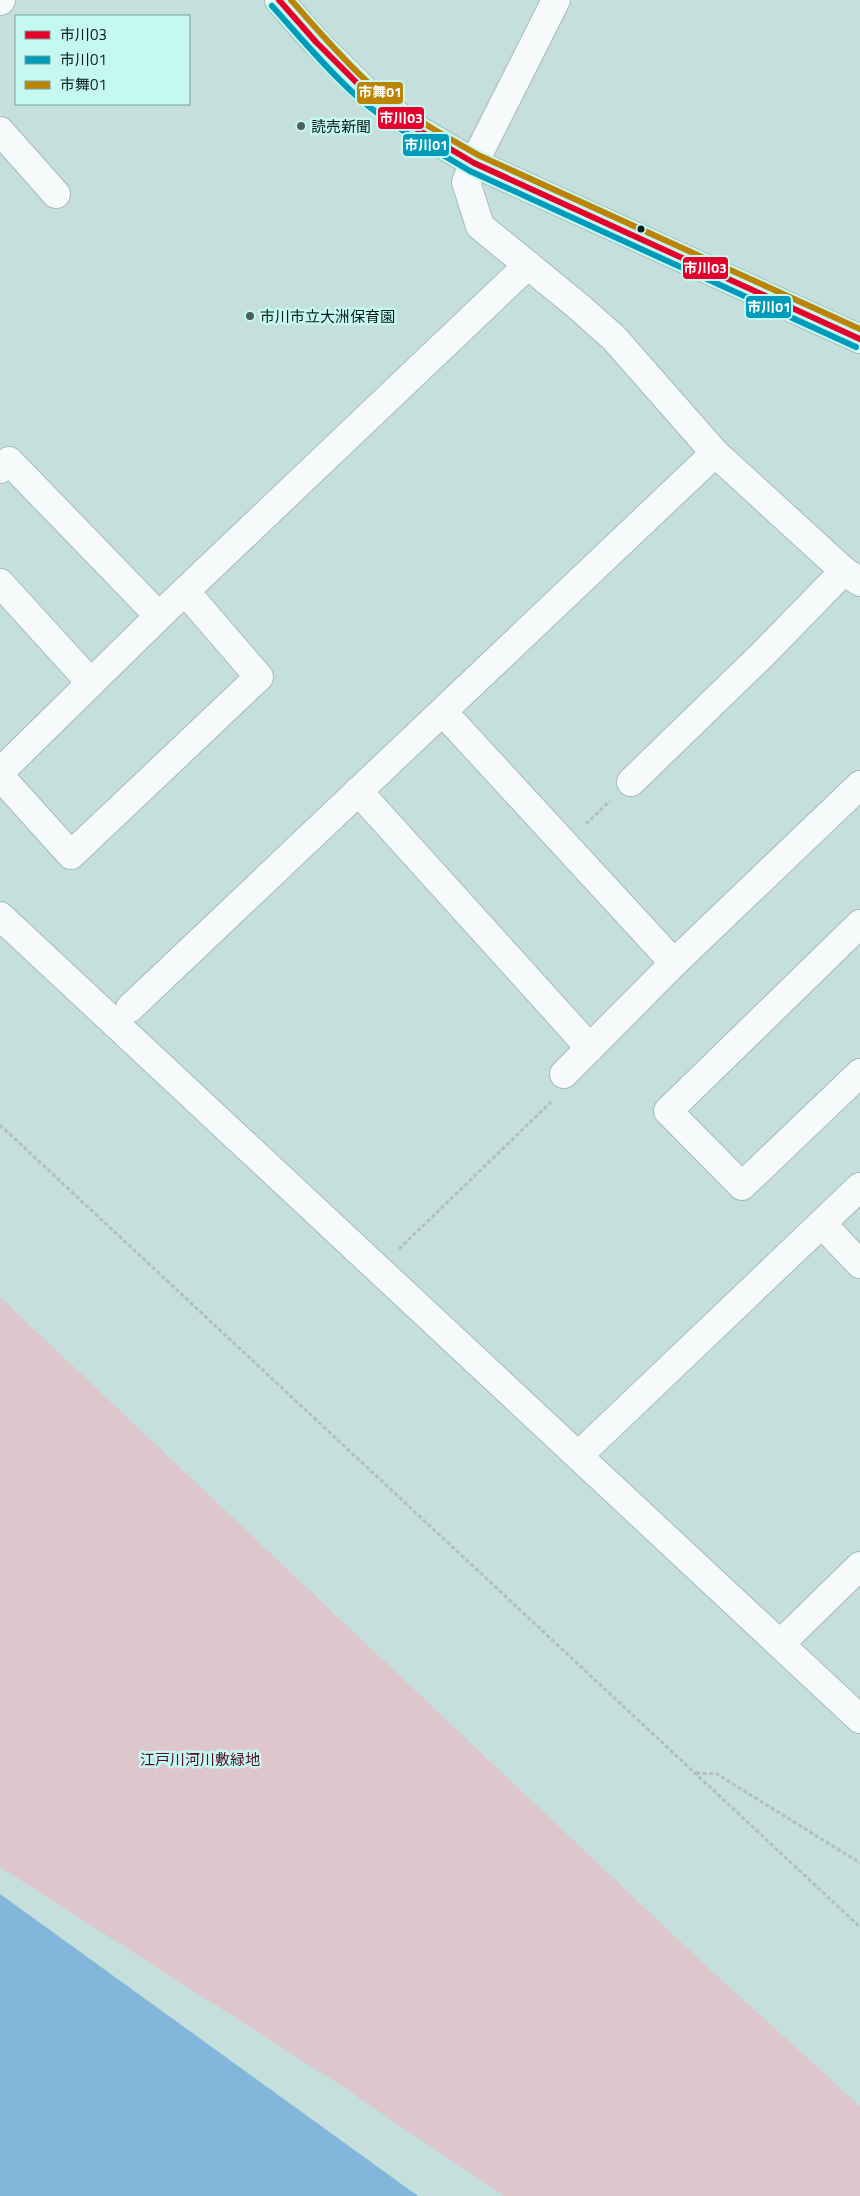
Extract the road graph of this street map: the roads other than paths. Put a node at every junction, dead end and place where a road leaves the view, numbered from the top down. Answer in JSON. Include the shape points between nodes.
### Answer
{"nodes":[{"id":1,"x":279,"y":0,"type":"edge"},
{"id":2,"x":556,"y":0,"type":"edge"},
{"id":3,"x":0,"y":132,"type":"edge"},
{"id":4,"x":474,"y":163,"type":"junction"},
{"id":5,"x":56,"y":194,"type":"dead end"},
{"id":6,"x":528,"y":265,"type":"junction"},
{"id":7,"x":860,"y":339,"type":"edge"},
{"id":8,"x":716,"y":453,"type":"junction"},
{"id":9,"x":0,"y":469,"type":"edge"},
{"id":10,"x":852,"y":576,"type":"edge"},
{"id":11,"x":0,"y":583,"type":"edge"},
{"id":12,"x":186,"y":592,"type":"junction"},
{"id":13,"x":159,"y":616,"type":"junction"},
{"id":14,"x":91,"y":683,"type":"junction"},
{"id":15,"x":443,"y":712,"type":"junction"},
{"id":16,"x":1,"y":768,"type":"edge"},
{"id":17,"x":630,"y":782,"type":"road end"},
{"id":18,"x":860,"y":785,"type":"edge"},
{"id":19,"x":358,"y":791,"type":"junction"},
{"id":20,"x":0,"y":916,"type":"edge"},
{"id":21,"x":860,"y":924,"type":"edge"},
{"id":22,"x":674,"y":963,"type":"junction"},
{"id":23,"x":130,"y":1008,"type":"dead end"},
{"id":24,"x":590,"y":1048,"type":"junction"},
{"id":25,"x":564,"y":1074,"type":"road end"},
{"id":26,"x":860,"y":1074,"type":"edge"},
{"id":27,"x":860,"y":1187,"type":"edge"},
{"id":28,"x":822,"y":1224,"type":"junction"},
{"id":29,"x":860,"y":1264,"type":"edge"},
{"id":30,"x":579,"y":1455,"type":"junction"},
{"id":31,"x":860,"y":1566,"type":"edge"},
{"id":32,"x":780,"y":1644,"type":"junction"},
{"id":33,"x":860,"y":1719,"type":"edge"}],
"edges":[{"from":1,"to":4,"type":"street","via":[[367,93],[415,128]]},
{"from":2,"to":4,"type":"street"},
{"from":3,"to":5,"type":"street"},
{"from":4,"to":6,"type":"street","via":[[466,182],[480,226]]},
{"from":4,"to":7,"type":"street"},
{"from":6,"to":8,"type":"street","via":[[614,338]]},
{"from":6,"to":12,"type":"street"},
{"from":8,"to":10,"type":"street"},
{"from":8,"to":15,"type":"street"},
{"from":9,"to":13,"type":"street","via":[[9,461]]},
{"from":10,"to":17,"type":"street","via":[[762,654]]},
{"from":11,"to":14,"type":"street"},
{"from":12,"to":13,"type":"street"},
{"from":12,"to":16,"type":"street","via":[[259,678],[71,855]]},
{"from":13,"to":14,"type":"street"},
{"from":14,"to":16,"type":"street"},
{"from":15,"to":19,"type":"street"},
{"from":15,"to":22,"type":"street"},
{"from":18,"to":22,"type":"street"},
{"from":19,"to":23,"type":"street"},
{"from":19,"to":24,"type":"street"},
{"from":20,"to":30,"type":"street"},
{"from":21,"to":26,"type":"street","via":[[668,1111],[742,1186]]},
{"from":22,"to":24,"type":"street"},
{"from":24,"to":25,"type":"street"},
{"from":27,"to":28,"type":"street"},
{"from":28,"to":29,"type":"street"},
{"from":28,"to":30,"type":"street"},
{"from":30,"to":32,"type":"street"},
{"from":31,"to":32,"type":"street"},
{"from":32,"to":33,"type":"street"}]}
